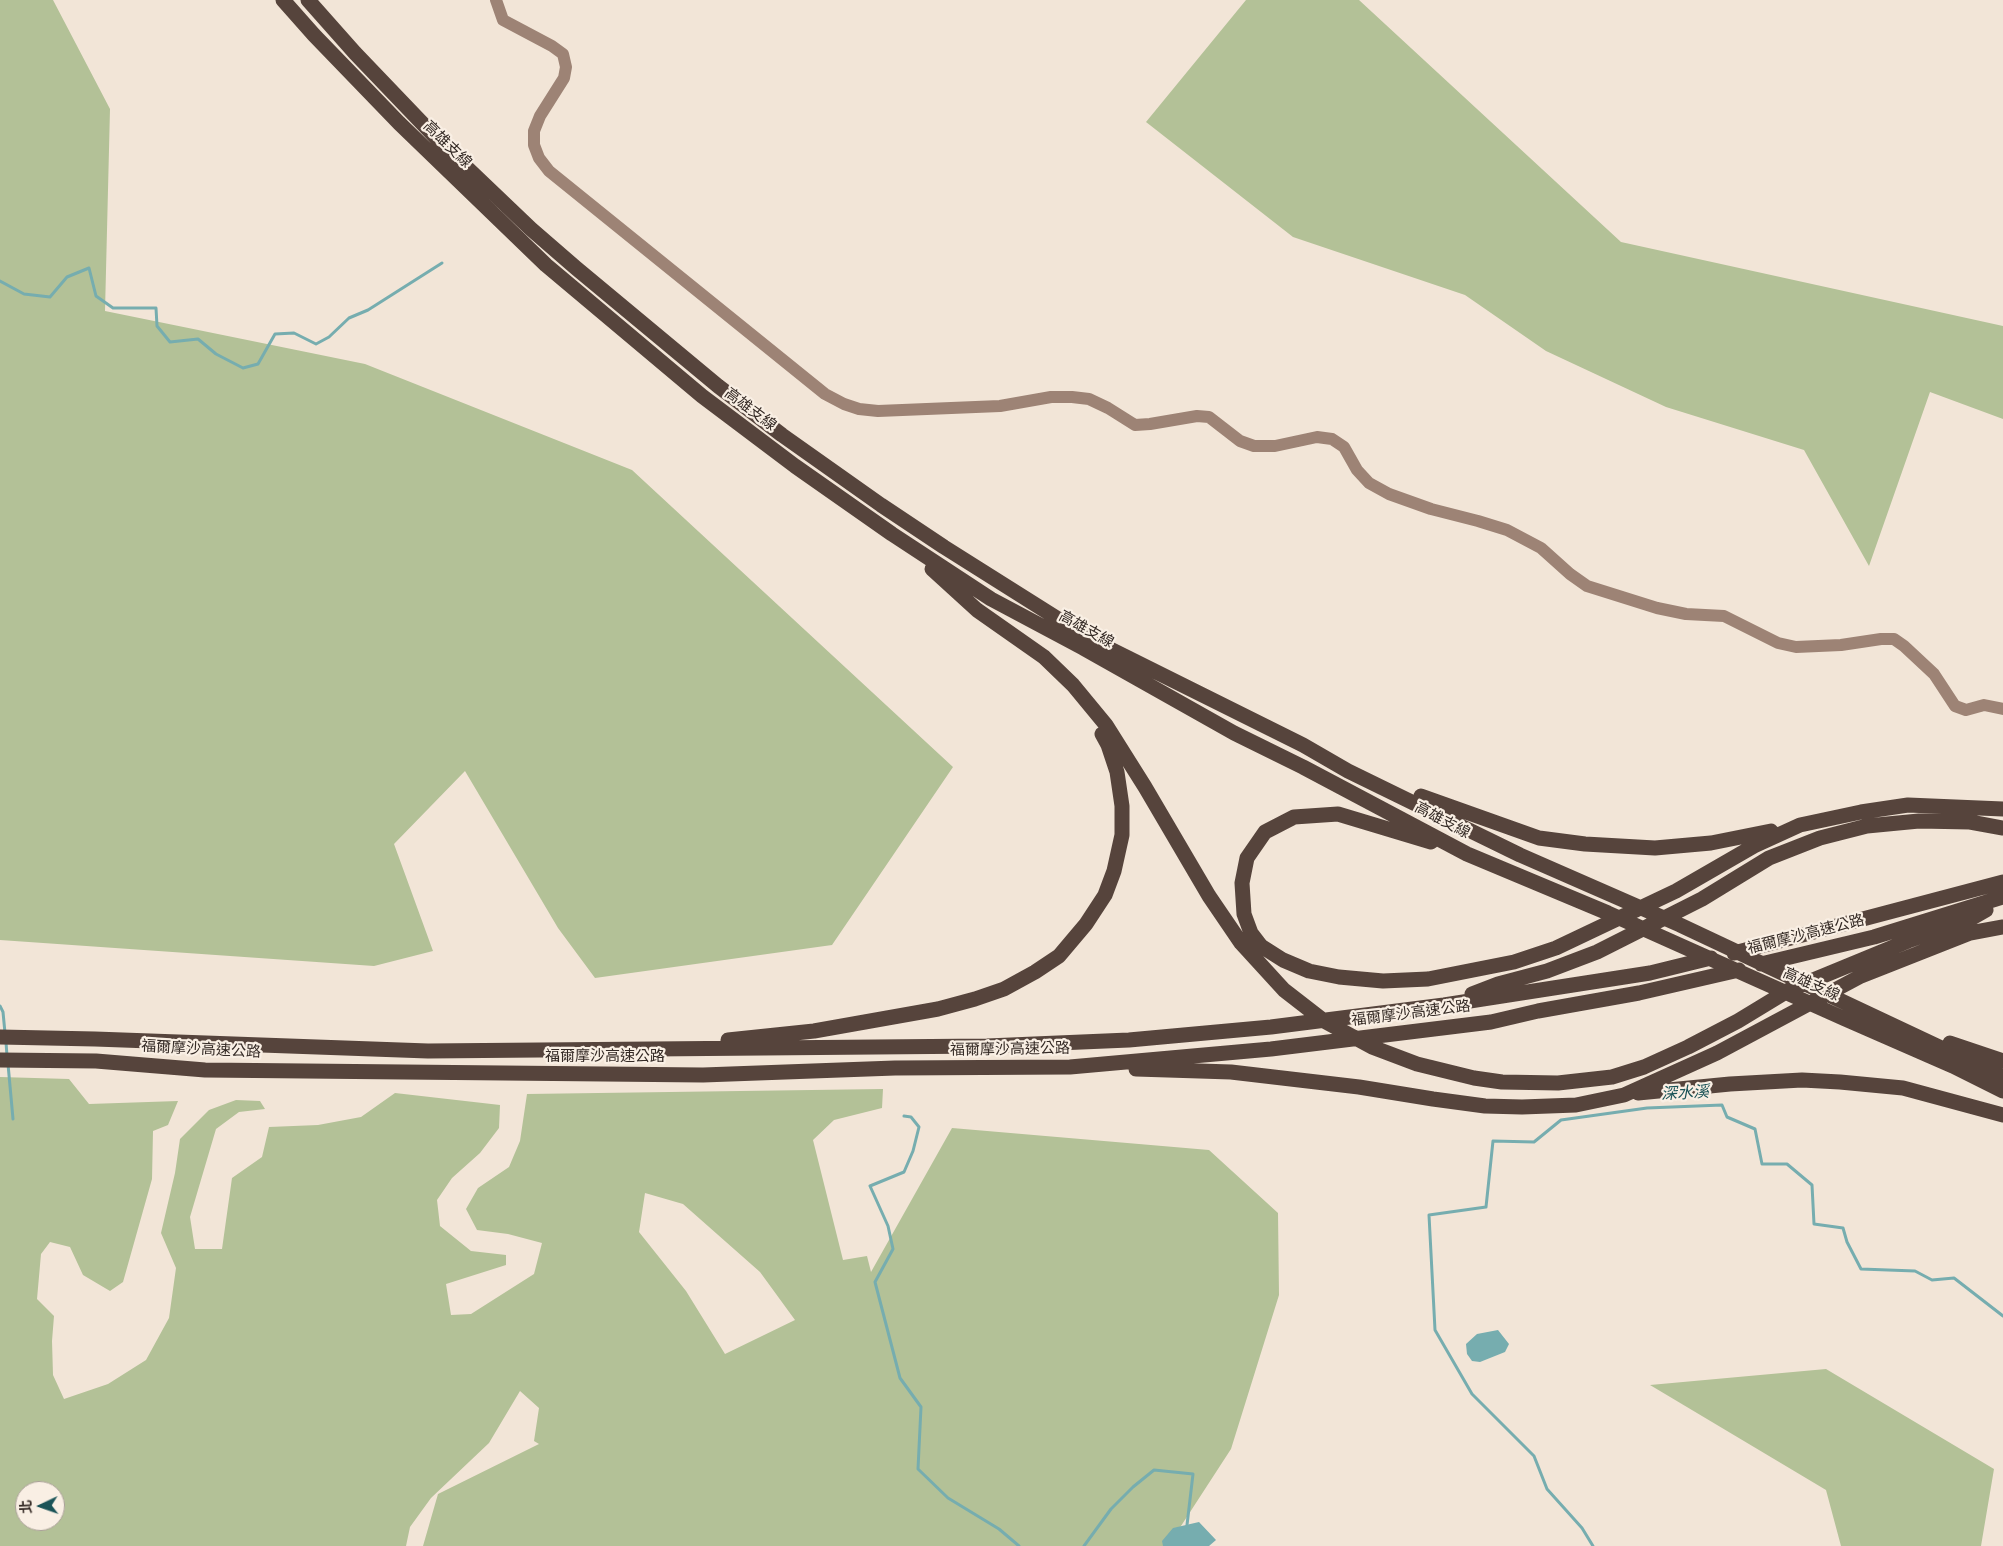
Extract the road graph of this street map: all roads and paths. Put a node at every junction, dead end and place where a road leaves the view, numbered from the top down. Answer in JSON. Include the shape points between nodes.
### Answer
{"nodes":[{"id":1,"x":283,"y":0,"type":"edge"},
{"id":2,"x":308,"y":0,"type":"edge"},
{"id":3,"x":496,"y":0,"type":"edge"},
{"id":4,"x":892,"y":534,"type":"junction"},
{"id":5,"x":1073,"y":685,"type":"junction"},
{"id":6,"x":2003,"y":709,"type":"edge"},
{"id":7,"x":1348,"y":771,"type":"junction"},
{"id":8,"x":2003,"y":809,"type":"edge"},
{"id":9,"x":1800,"y":825,"type":"junction"},
{"id":10,"x":2003,"y":828,"type":"edge"},
{"id":11,"x":1467,"y":854,"type":"junction"},
{"id":12,"x":2003,"y":882,"type":"edge"},
{"id":13,"x":2003,"y":899,"type":"edge"},
{"id":14,"x":2003,"y":927,"type":"edge"},
{"id":15,"x":1444,"y":1005,"type":"junction"},
{"id":16,"x":1878,"y":1018,"type":"junction"},
{"id":17,"x":0,"y":1037,"type":"edge"},
{"id":18,"x":702,"y":1048,"type":"junction"},
{"id":19,"x":0,"y":1060,"type":"edge"},
{"id":20,"x":2003,"y":1061,"type":"edge"},
{"id":21,"x":1070,"y":1067,"type":"junction"},
{"id":22,"x":2003,"y":1077,"type":"edge"},
{"id":23,"x":2003,"y":1091,"type":"edge"},
{"id":24,"x":1624,"y":1095,"type":"junction"},
{"id":25,"x":2003,"y":1115,"type":"edge"}],
"edges":[{"from":1,"to":4,"type":"highway","name":"高雄支線","via":[[399,123],[546,264],[702,396]]},
{"from":2,"to":7,"type":"highway","name":"高雄支線","via":[[444,146],[531,229],[710,380],[782,434],[913,526],[1090,639]]},
{"from":3,"to":6,"type":"street","via":[[502,20],[563,54],[564,78],[534,131],[539,158],[549,171],[825,394],[844,404],[878,411],[1000,406],[1051,397],[1072,397],[1089,399],[1135,425],[1210,417],[1240,440],[1254,446],[1275,446],[1317,437],[1332,439],[1344,447],[1369,483],[1431,509],[1507,530],[1541,548],[1587,586],[1657,608],[1686,614],[1724,616],[1778,643],[1841,646],[1894,640],[1934,674],[1955,706],[1966,710],[1984,705]]},
{"from":4,"to":5,"type":"highway","via":[[977,610],[1044,657]]},
{"from":4,"to":11,"type":"highway","name":"高雄支線","via":[[991,599],[1234,733]]},
{"from":5,"to":13,"type":"highway","via":[[1106,725],[1208,896],[1284,990],[1324,1021],[1372,1047],[1417,1064],[1474,1078],[1558,1083],[1612,1077],[1644,1067],[1738,1021],[1789,990],[1972,918]]},
{"from":5,"to":18,"type":"highway","via":[[1108,745],[1117,772],[1122,835],[1114,871],[1104,895],[1086,924],[1059,956],[1004,989],[938,1009],[814,1031],[728,1039]]},
{"from":7,"to":9,"type":"highway","via":[[1366,770],[1444,806],[1539,838],[1655,848],[1712,844]]},
{"from":7,"to":16,"type":"highway","name":"高雄支線","via":[[1520,855],[1680,925]]},
{"from":8,"to":9,"type":"highway","via":[[1908,805]]},
{"from":9,"to":11,"type":"highway","via":[[1754,846],[1676,891],[1556,948],[1514,962],[1428,979],[1383,980],[1309,971],[1262,946],[1251,933],[1244,914],[1242,883],[1247,858],[1265,832],[1294,817],[1338,814]]},
{"from":10,"to":15,"type":"highway","via":[[1970,822],[1919,821],[1867,826],[1820,838],[1769,858],[1702,899],[1598,952]]},
{"from":11,"to":23,"type":"highway","name":"高雄支線","via":[[1608,913]]},
{"from":12,"to":15,"type":"highway","name":"福爾摩沙高速公路","via":[[1650,973]]},
{"from":13,"to":21,"type":"highway","name":"福爾摩沙高速公路","via":[[1865,939],[1638,993],[1491,1022],[1270,1049]]},
{"from":14,"to":24,"type":"highway","via":[[1970,933],[1861,976],[1717,1053]]},
{"from":15,"to":18,"type":"highway","name":"福爾摩沙高速公路","via":[[1271,1027],[1129,1040],[987,1046]]},
{"from":16,"to":20,"type":"highway"},
{"from":16,"to":22,"type":"highway","name":"高雄支線"},
{"from":17,"to":18,"type":"highway","name":"福爾摩沙高速公路","via":[[428,1052]]},
{"from":19,"to":21,"type":"highway","name":"福爾摩沙高速公路","via":[[96,1061],[205,1070],[693,1075],[895,1068]]},
{"from":21,"to":24,"type":"highway","via":[[1231,1072],[1359,1087],[1433,1100],[1504,1106],[1576,1105]]},
{"from":24,"to":25,"type":"highway","via":[[1730,1084],[1802,1080],[1840,1082],[1903,1088]]}]}
